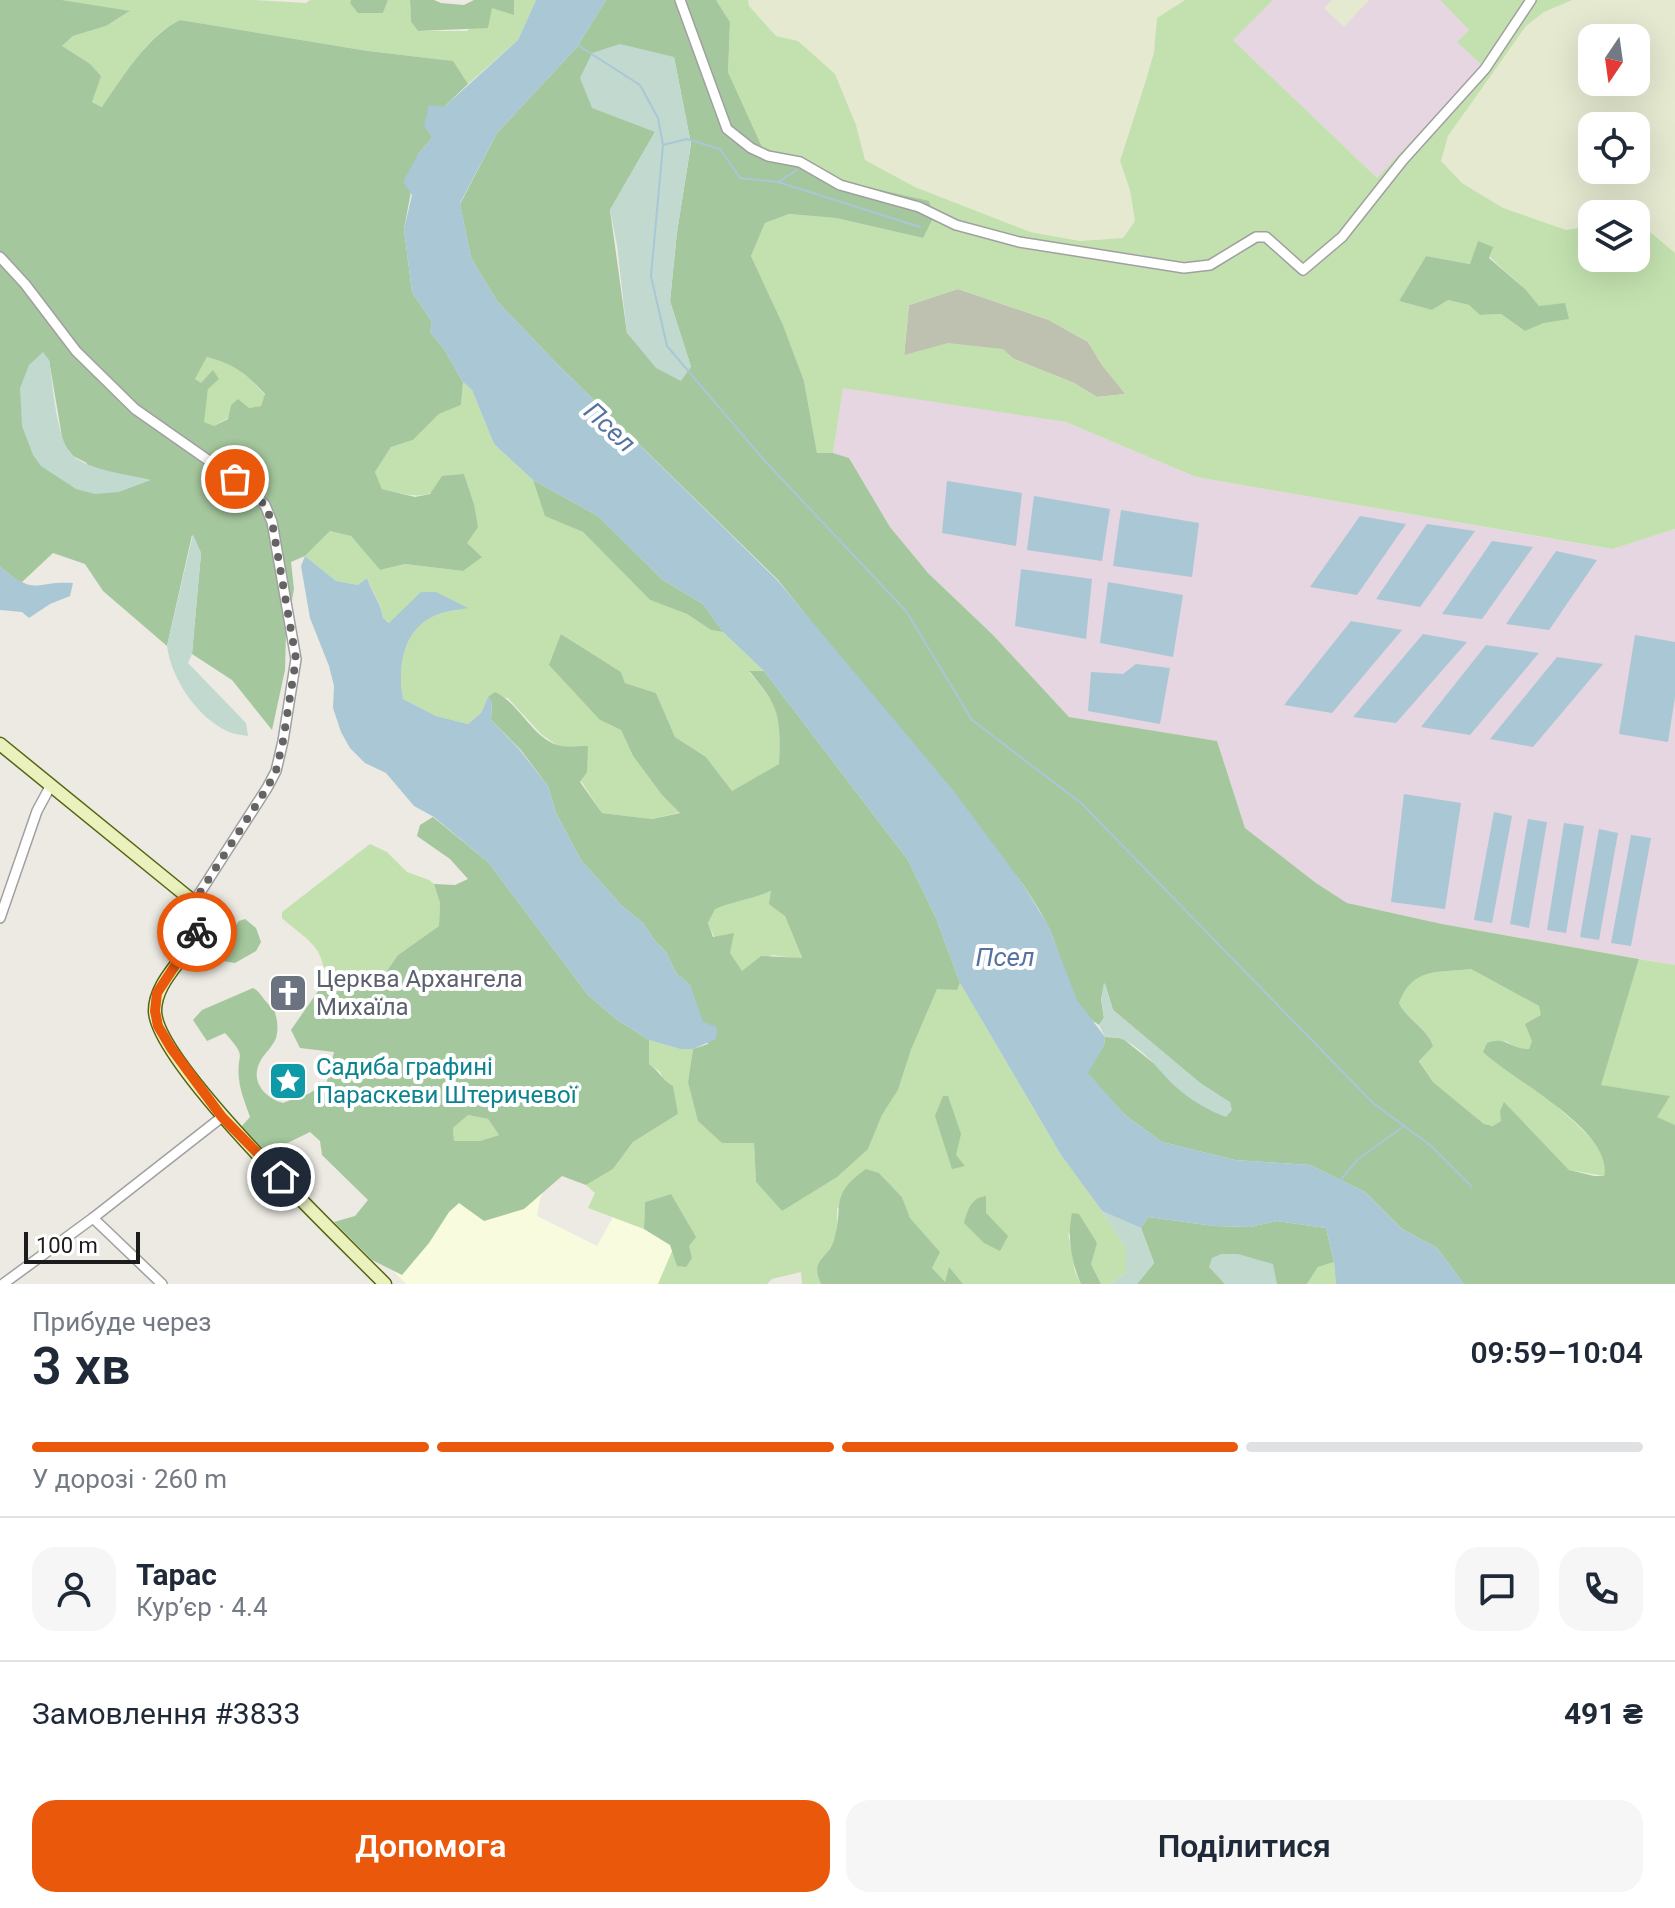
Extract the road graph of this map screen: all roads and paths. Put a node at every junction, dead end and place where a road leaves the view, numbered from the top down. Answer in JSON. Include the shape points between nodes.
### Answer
{"nodes":[{"id":1,"x":680,"y":0,"type":"edge"},
{"id":2,"x":1531,"y":0,"type":"edge"},
{"id":3,"x":0,"y":257,"type":"edge"},
{"id":4,"x":0,"y":744,"type":"edge"},
{"id":5,"x":51,"y":785,"type":"junction"},
{"id":6,"x":194,"y":902,"type":"junction"},
{"id":7,"x":0,"y":918,"type":"edge"},
{"id":8,"x":222,"y":1117,"type":"junction"},
{"id":9,"x":93,"y":1218,"type":"junction"},
{"id":10,"x":3,"y":1284,"type":"edge"},
{"id":11,"x":162,"y":1284,"type":"edge"},
{"id":12,"x":385,"y":1284,"type":"edge"}],
"edges":[{"from":1,"to":2,"type":"street","via":[[727,129],[768,156],[800,162],[840,185],[1019,242],[1184,268],[1210,265],[1256,237],[1266,237],[1303,270],[1342,237],[1485,69]]},
{"from":3,"to":6,"type":"street","via":[[85,361],[135,409],[235,479],[265,505],[272,522],[296,659],[283,741],[267,788]]},
{"from":4,"to":5,"type":"main road"},
{"from":5,"to":6,"type":"main road"},
{"from":5,"to":7,"type":"street"},
{"from":6,"to":8,"type":"main road","via":[[198,930],[162,983],[156,1019]]},
{"from":8,"to":9,"type":"street"},
{"from":8,"to":12,"type":"main road"},
{"from":9,"to":10,"type":"street"},
{"from":9,"to":11,"type":"street"}]}
